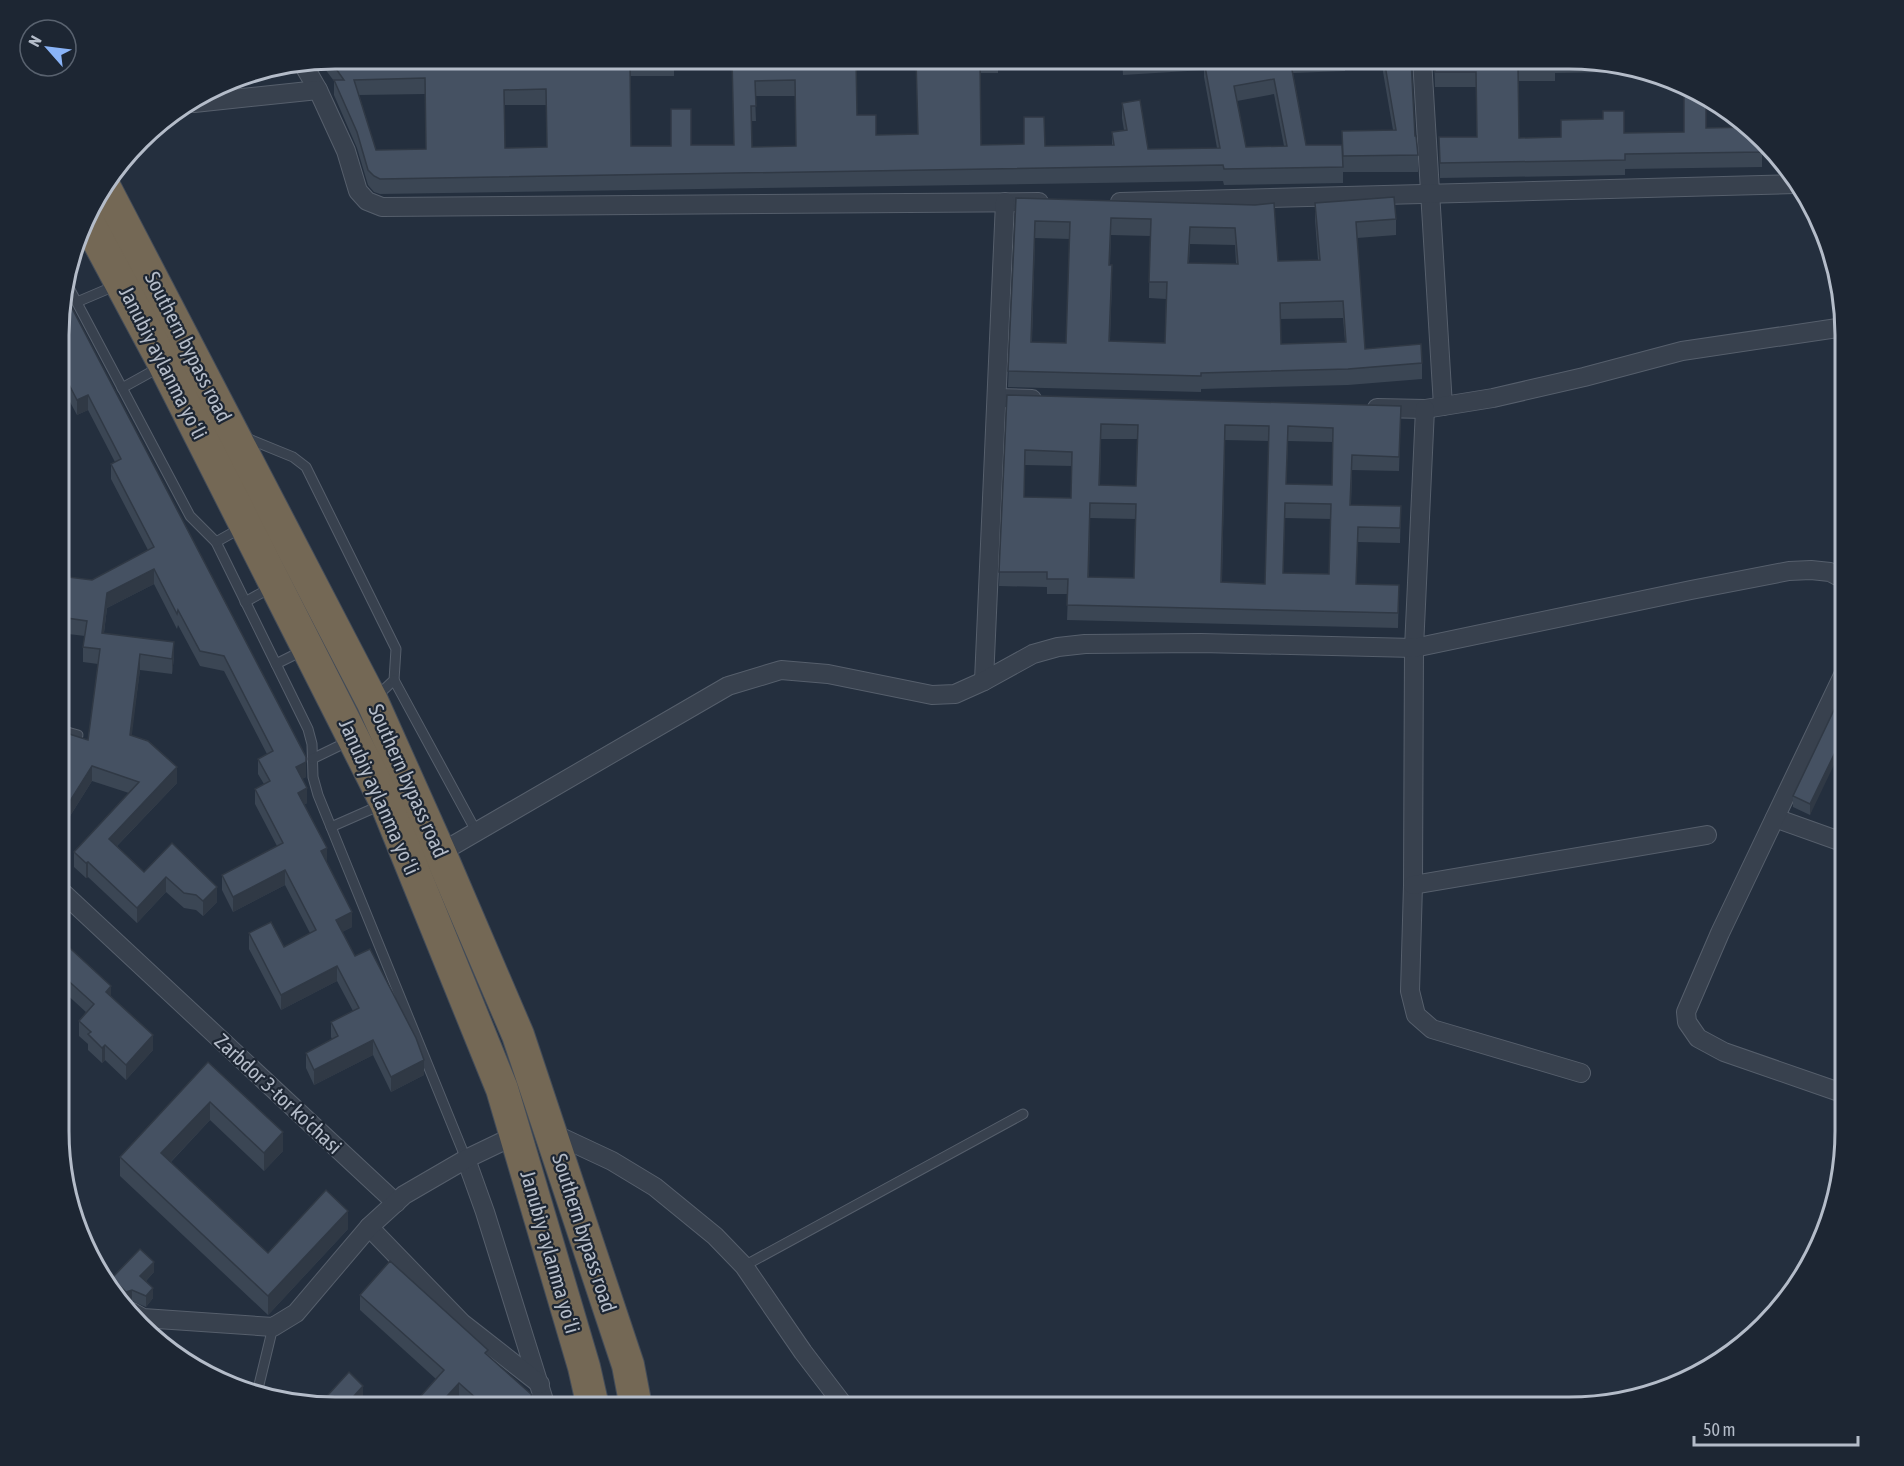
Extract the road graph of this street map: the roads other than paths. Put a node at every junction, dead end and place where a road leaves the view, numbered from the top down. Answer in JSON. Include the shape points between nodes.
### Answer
{"nodes":[{"id":1,"x":1423,"y":69,"type":"edge"},
{"id":2,"x":307,"y":71,"type":"edge"},
{"id":3,"x":318,"y":90,"type":"junction"},
{"id":4,"x":208,"y":102,"type":"edge"},
{"id":5,"x":1788,"y":184,"type":"edge"},
{"id":6,"x":1430,"y":194,"type":"junction"},
{"id":7,"x":109,"y":195,"type":"edge"},
{"id":8,"x":1005,"y":202,"type":"junction"},
{"id":9,"x":1052,"y":202,"type":"edge"},
{"id":10,"x":1100,"y":202,"type":"edge"},
{"id":11,"x":91,"y":228,"type":"edge"},
{"id":12,"x":122,"y":282,"type":"junction"},
{"id":13,"x":72,"y":293,"type":"edge"},
{"id":14,"x":77,"y":302,"type":"junction"},
{"id":15,"x":1835,"y":328,"type":"edge"},
{"id":16,"x":164,"y":364,"type":"junction"},
{"id":17,"x":122,"y":388,"type":"junction"},
{"id":18,"x":997,"y":398,"type":"junction"},
{"id":19,"x":1044,"y":399,"type":"edge"},
{"id":20,"x":1365,"y":407,"type":"edge"},
{"id":21,"x":1434,"y":407,"type":"junction"},
{"id":22,"x":232,"y":432,"type":"junction"},
{"id":23,"x":246,"y":526,"type":"junction"},
{"id":24,"x":216,"y":542,"type":"junction"},
{"id":25,"x":1835,"y":575,"type":"edge"},
{"id":26,"x":277,"y":585,"type":"junction"},
{"id":27,"x":245,"y":602,"type":"junction"},
{"id":28,"x":309,"y":648,"type":"junction"},
{"id":29,"x":1414,"y":648,"type":"junction"},
{"id":30,"x":276,"y":663,"type":"junction"},
{"id":31,"x":984,"y":681,"type":"junction"},
{"id":32,"x":383,"y":691,"type":"junction"},
{"id":33,"x":1835,"y":692,"type":"edge"},
{"id":34,"x":69,"y":732,"type":"edge"},
{"id":35,"x":78,"y":735,"type":"edge"},
{"id":36,"x":354,"y":739,"type":"junction"},
{"id":37,"x":312,"y":759,"type":"junction"},
{"id":38,"x":386,"y":803,"type":"junction"},
{"id":39,"x":1775,"y":818,"type":"junction"},
{"id":40,"x":331,"y":827,"type":"junction"},
{"id":41,"x":476,"y":831,"type":"junction"},
{"id":42,"x":1707,"y":835,"type":"dead end"},
{"id":43,"x":1835,"y":839,"type":"edge"},
{"id":44,"x":440,"y":853,"type":"junction"},
{"id":45,"x":1413,"y":885,"type":"junction"},
{"id":46,"x":69,"y":898,"type":"edge"},
{"id":47,"x":1581,"y":1073,"type":"dead end"},
{"id":48,"x":1835,"y":1091,"type":"edge"},
{"id":49,"x":1023,"y":1114,"type":"dead end"},
{"id":50,"x":550,"y":1131,"type":"junction"},
{"id":51,"x":516,"y":1135,"type":"junction"},
{"id":52,"x":466,"y":1160,"type":"junction"},
{"id":53,"x":396,"y":1203,"type":"junction"},
{"id":54,"x":369,"y":1227,"type":"junction"},
{"id":55,"x":744,"y":1266,"type":"junction"},
{"id":56,"x":146,"y":1318,"type":"edge"},
{"id":57,"x":273,"y":1327,"type":"junction"},
{"id":58,"x":540,"y":1384,"type":"junction"},
{"id":59,"x":259,"y":1386,"type":"edge"},
{"id":60,"x":543,"y":1397,"type":"edge"},
{"id":61,"x":590,"y":1397,"type":"edge"},
{"id":62,"x":634,"y":1397,"type":"edge"},
{"id":63,"x":837,"y":1397,"type":"edge"}],
"edges":[{"from":1,"to":6,"type":"street"},
{"from":2,"to":3,"type":"street"},
{"from":3,"to":4,"type":"street"},
{"from":3,"to":8,"type":"street","via":[[346,152],[358,191],[367,201],[382,207]]},
{"from":5,"to":6,"type":"street"},
{"from":6,"to":10,"type":"street"},
{"from":6,"to":21,"type":"street"},
{"from":7,"to":22,"type":"highway","name":"Southern bypass road"},
{"from":8,"to":9,"type":"street"},
{"from":8,"to":18,"type":"street"},
{"from":11,"to":12,"type":"highway","name":"Janubiy aylanma yoʻli"},
{"from":12,"to":14,"type":"lane"},
{"from":12,"to":16,"type":"highway","name":"Janubiy aylanma yoʻli"},
{"from":13,"to":14,"type":"lane"},
{"from":14,"to":17,"type":"lane"},
{"from":15,"to":21,"type":"street","via":[[1682,351],[1516,393]]},
{"from":16,"to":17,"type":"lane"},
{"from":16,"to":23,"type":"highway","name":"Janubiy aylanma yoʻli"},
{"from":17,"to":24,"type":"lane","via":[[190,516]]},
{"from":18,"to":19,"type":"street"},
{"from":18,"to":31,"type":"street"},
{"from":20,"to":21,"type":"street"},
{"from":21,"to":29,"type":"street"},
{"from":22,"to":32,"type":"highway","name":"Southern bypass road"},
{"from":22,"to":32,"type":"lane","via":[[293,457],[306,467],[396,650]]},
{"from":23,"to":24,"type":"lane"},
{"from":23,"to":26,"type":"highway","name":"Janubiy aylanma yoʻli"},
{"from":24,"to":27,"type":"lane"},
{"from":25,"to":29,"type":"street","via":[[1811,570],[1789,572]]},
{"from":26,"to":27,"type":"lane"},
{"from":26,"to":28,"type":"highway","name":"Janubiy aylanma yoʻli"},
{"from":27,"to":30,"type":"lane"},
{"from":28,"to":30,"type":"lane"},
{"from":28,"to":36,"type":"highway","name":"Janubiy aylanma yoʻli"},
{"from":29,"to":31,"type":"street","via":[[1085,644],[1033,654]]},
{"from":29,"to":45,"type":"street"},
{"from":30,"to":37,"type":"lane","via":[[308,729]]},
{"from":31,"to":41,"type":"street","via":[[955,694],[932,695],[828,674],[781,670],[728,686]]},
{"from":32,"to":41,"type":"lane"},
{"from":32,"to":44,"type":"highway","name":"Southern bypass road"},
{"from":33,"to":39,"type":"street"},
{"from":34,"to":35,"type":"lane"},
{"from":36,"to":37,"type":"lane"},
{"from":36,"to":38,"type":"highway","name":"Janubiy aylanma yoʻli"},
{"from":37,"to":40,"type":"lane","via":[[313,777]]},
{"from":38,"to":40,"type":"lane"},
{"from":38,"to":51,"type":"highway","name":"Janubiy aylanma yoʻli","via":[[502,1089]]},
{"from":39,"to":43,"type":"street"},
{"from":39,"to":48,"type":"street","via":[[1692,996],[1687,1022],[1698,1038],[1724,1052]]},
{"from":40,"to":52,"type":"lane"},
{"from":41,"to":44,"type":"street"},
{"from":42,"to":45,"type":"street"},
{"from":44,"to":50,"type":"highway","name":"Southern bypass road","via":[[518,1035]]},
{"from":45,"to":47,"type":"street","via":[[1410,991],[1416,1015],[1432,1029]]},
{"from":46,"to":53,"type":"street","name":"Zarbdor 3-tor koʼchasi"},
{"from":49,"to":55,"type":"lane"},
{"from":50,"to":55,"type":"street","via":[[655,1186]]},
{"from":50,"to":62,"type":"highway","name":"Southern bypass road","via":[[628,1365]]},
{"from":51,"to":52,"type":"street"},
{"from":51,"to":61,"type":"highway","name":"Janubiy aylanma yoʻli"},
{"from":52,"to":53,"type":"street"},
{"from":52,"to":58,"type":"street"},
{"from":53,"to":54,"type":"street"},
{"from":54,"to":57,"type":"street","via":[[296,1313]]},
{"from":54,"to":58,"type":"street","via":[[462,1323]]},
{"from":55,"to":63,"type":"street"},
{"from":56,"to":57,"type":"street"},
{"from":57,"to":59,"type":"lane"},
{"from":58,"to":60,"type":"street"}]}
